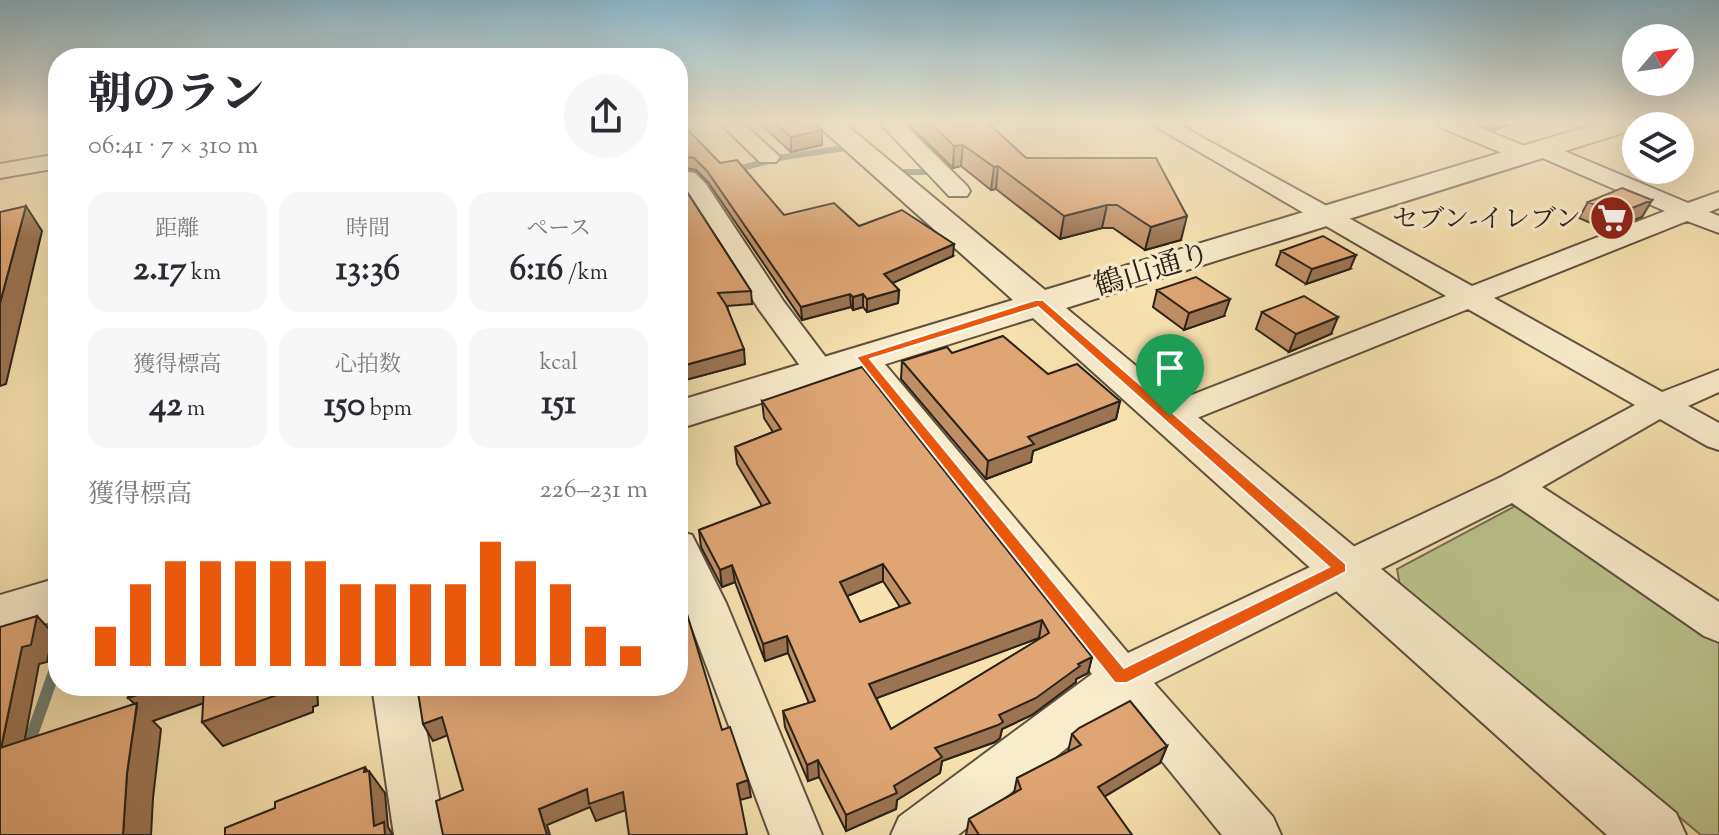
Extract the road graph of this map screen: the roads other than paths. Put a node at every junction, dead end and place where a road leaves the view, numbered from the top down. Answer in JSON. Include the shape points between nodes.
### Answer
{"nodes":[{"id":1,"x":874,"y":162,"type":"edge"},
{"id":2,"x":929,"y":162,"type":"edge"},
{"id":3,"x":1228,"y":162,"type":"edge"},
{"id":4,"x":1502,"y":162,"type":"edge"},
{"id":5,"x":1559,"y":162,"type":"edge"},
{"id":6,"x":48,"y":163,"type":"edge"},
{"id":7,"x":0,"y":171,"type":"edge"},
{"id":8,"x":688,"y":179,"type":"edge"},
{"id":9,"x":958,"y":191,"type":"dead end"},
{"id":10,"x":1719,"y":199,"type":"edge"},
{"id":11,"x":1687,"y":212,"type":"junction"},
{"id":12,"x":1323,"y":217,"type":"junction"},
{"id":13,"x":1719,"y":225,"type":"edge"},
{"id":14,"x":1469,"y":298,"type":"junction"},
{"id":15,"x":1039,"y":303,"type":"junction"},
{"id":16,"x":862,"y":357,"type":"junction"},
{"id":17,"x":820,"y":371,"type":"junction"},
{"id":18,"x":1719,"y":380,"type":"edge"},
{"id":19,"x":1660,"y":405,"type":"junction"},
{"id":20,"x":688,"y":409,"type":"edge"},
{"id":21,"x":1170,"y":416,"type":"junction"},
{"id":22,"x":1719,"y":438,"type":"edge"},
{"id":23,"x":1514,"y":486,"type":"junction"},
{"id":24,"x":688,"y":567,"type":"edge"},
{"id":25,"x":1340,"y":568,"type":"junction"},
{"id":26,"x":48,"y":602,"type":"edge"},
{"id":27,"x":0,"y":616,"type":"edge"},
{"id":28,"x":1719,"y":624,"type":"edge"},
{"id":29,"x":1121,"y":678,"type":"junction"},
{"id":30,"x":397,"y":696,"type":"edge"},
{"id":31,"x":420,"y":835,"type":"edge"},
{"id":32,"x":796,"y":835,"type":"edge"},
{"id":33,"x":917,"y":835,"type":"edge"},
{"id":34,"x":1255,"y":835,"type":"edge"},
{"id":35,"x":1654,"y":835,"type":"edge"}],
"edges":[{"from":1,"to":15,"type":"street"},
{"from":2,"to":9,"type":"street"},
{"from":3,"to":12,"type":"street"},
{"from":4,"to":12,"type":"street","name":"鶴山通り"},
{"from":5,"to":11,"type":"street"},
{"from":6,"to":7,"type":"street"},
{"from":8,"to":17,"type":"street"},
{"from":10,"to":11,"type":"street"},
{"from":11,"to":13,"type":"street"},
{"from":11,"to":14,"type":"street"},
{"from":12,"to":14,"type":"street"},
{"from":12,"to":15,"type":"street","name":"鶴山通り"},
{"from":14,"to":19,"type":"street"},
{"from":14,"to":21,"type":"street"},
{"from":15,"to":16,"type":"street","name":"鶴山通り"},
{"from":15,"to":21,"type":"street"},
{"from":16,"to":17,"type":"street","name":"鶴山通り"},
{"from":16,"to":29,"type":"street"},
{"from":17,"to":20,"type":"street","name":"鶴山通り"},
{"from":18,"to":19,"type":"street"},
{"from":19,"to":22,"type":"street"},
{"from":19,"to":23,"type":"street"},
{"from":21,"to":25,"type":"street"},
{"from":23,"to":25,"type":"street"},
{"from":23,"to":28,"type":"street"},
{"from":24,"to":32,"type":"street"},
{"from":25,"to":29,"type":"street"},
{"from":25,"to":35,"type":"street"},
{"from":26,"to":27,"type":"street"},
{"from":29,"to":33,"type":"street"},
{"from":29,"to":34,"type":"street"},
{"from":30,"to":31,"type":"street"}]}
